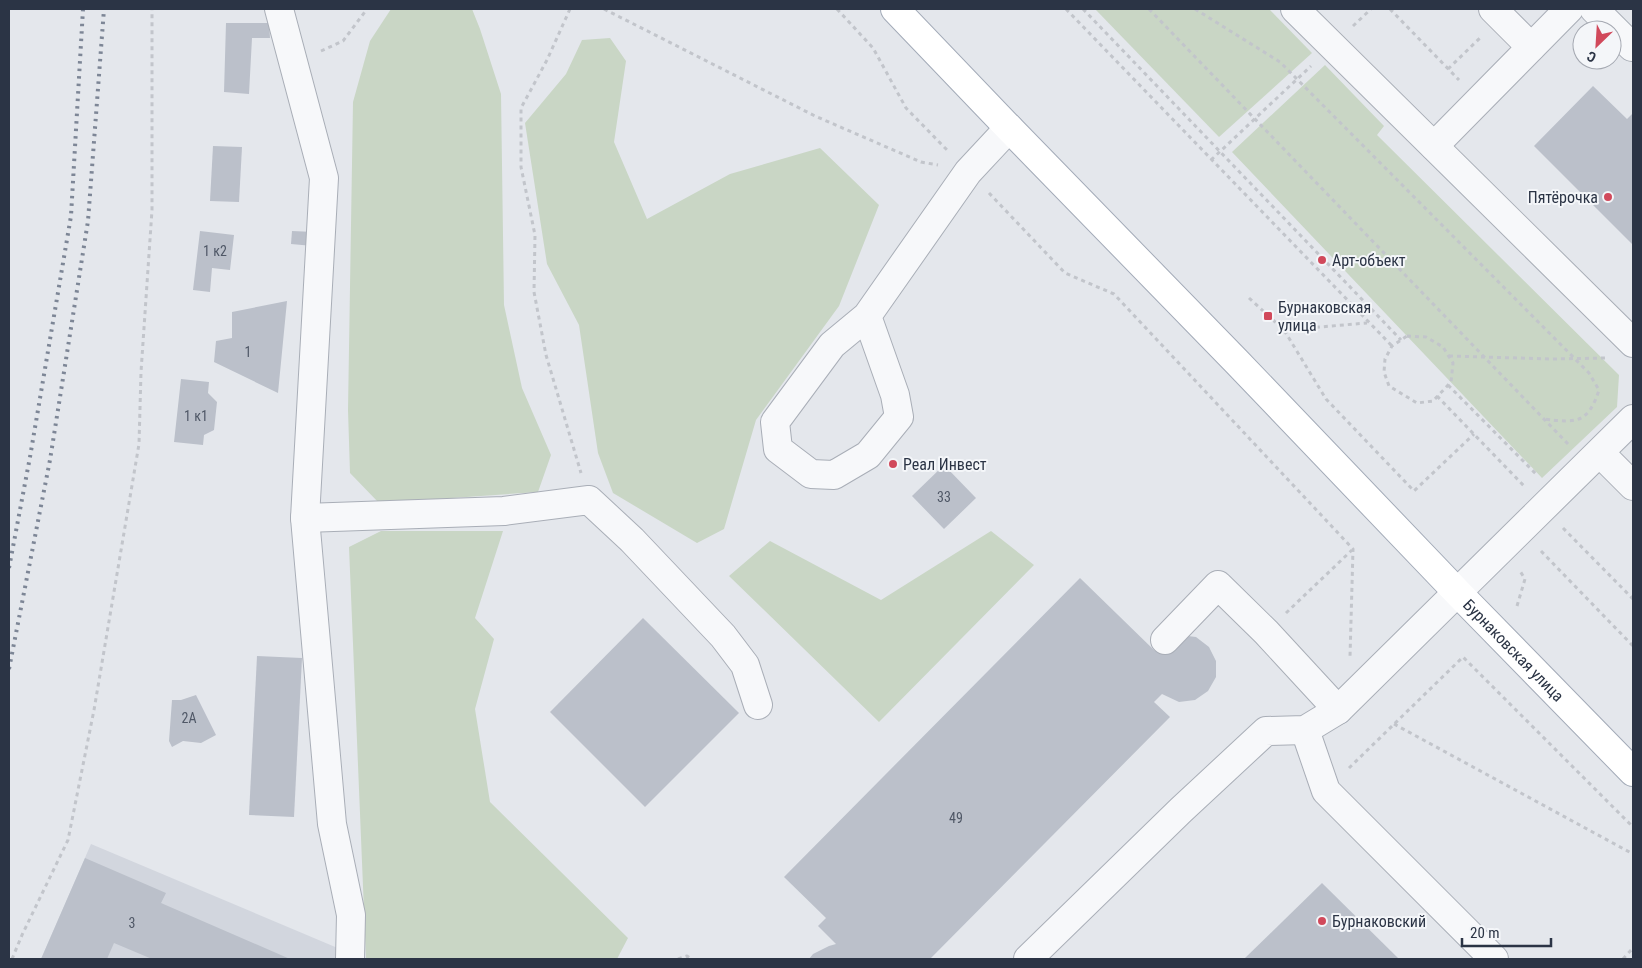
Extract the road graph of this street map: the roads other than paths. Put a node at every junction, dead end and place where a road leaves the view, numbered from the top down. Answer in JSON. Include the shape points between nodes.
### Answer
{"nodes":[{"id":1,"x":279,"y":9,"type":"edge"},
{"id":2,"x":895,"y":9,"type":"edge"},
{"id":3,"x":1295,"y":9,"type":"edge"},
{"id":4,"x":1568,"y":9,"type":"edge"},
{"id":5,"x":1594,"y":9,"type":"edge"},
{"id":6,"x":1497,"y":13,"type":"edge"},
{"id":7,"x":1633,"y":46,"type":"edge"},
{"id":8,"x":1531,"y":47,"type":"junction"},
{"id":9,"x":1009,"y":128,"type":"junction"},
{"id":10,"x":1434,"y":146,"type":"junction"},
{"id":11,"x":867,"y":316,"type":"junction"},
{"id":12,"x":1633,"y":343,"type":"edge"},
{"id":13,"x":1633,"y":419,"type":"edge"},
{"id":14,"x":1600,"y":453,"type":"junction"},
{"id":15,"x":1633,"y":486,"type":"edge"},
{"id":16,"x":305,"y":518,"type":"junction"},
{"id":17,"x":1458,"y":593,"type":"junction"},
{"id":18,"x":1165,"y":640,"type":"dead end"},
{"id":19,"x":758,"y":705,"type":"dead end"},
{"id":20,"x":1344,"y":705,"type":"junction"},
{"id":21,"x":1305,"y":730,"type":"junction"},
{"id":22,"x":1633,"y":772,"type":"edge"},
{"id":23,"x":350,"y":959,"type":"edge"},
{"id":24,"x":1028,"y":959,"type":"edge"},
{"id":25,"x":1494,"y":959,"type":"edge"}],
"edges":[{"from":1,"to":16,"type":"street","via":[[324,178]]},
{"from":2,"to":9,"type":"main road","name":"Бурнаковская улица"},
{"from":3,"to":10,"type":"street"},
{"from":4,"to":8,"type":"street"},
{"from":5,"to":7,"type":"street"},
{"from":6,"to":8,"type":"street"},
{"from":8,"to":10,"type":"street"},
{"from":9,"to":11,"type":"street","via":[[968,172]]},
{"from":9,"to":17,"type":"main road","name":"Бурнаковская улица"},
{"from":10,"to":12,"type":"street"},
{"from":11,"to":11,"type":"street","via":[[832,345],[776,422],[778,449],[811,474],[834,476],[868,455],[899,417],[895,395]]},
{"from":13,"to":14,"type":"street"},
{"from":14,"to":15,"type":"street"},
{"from":14,"to":17,"type":"street","via":[[1554,509]]},
{"from":16,"to":19,"type":"street","via":[[504,511],[589,500],[632,540],[723,636],[745,666]]},
{"from":16,"to":23,"type":"street","via":[[332,824],[351,915]]},
{"from":17,"to":20,"type":"street"},
{"from":17,"to":22,"type":"main road","name":"Бурнаковская улица"},
{"from":18,"to":20,"type":"street","via":[[1218,585]]},
{"from":20,"to":21,"type":"street"},
{"from":21,"to":24,"type":"street","via":[[1266,731]]},
{"from":21,"to":25,"type":"street","via":[[1326,791]]}]}
